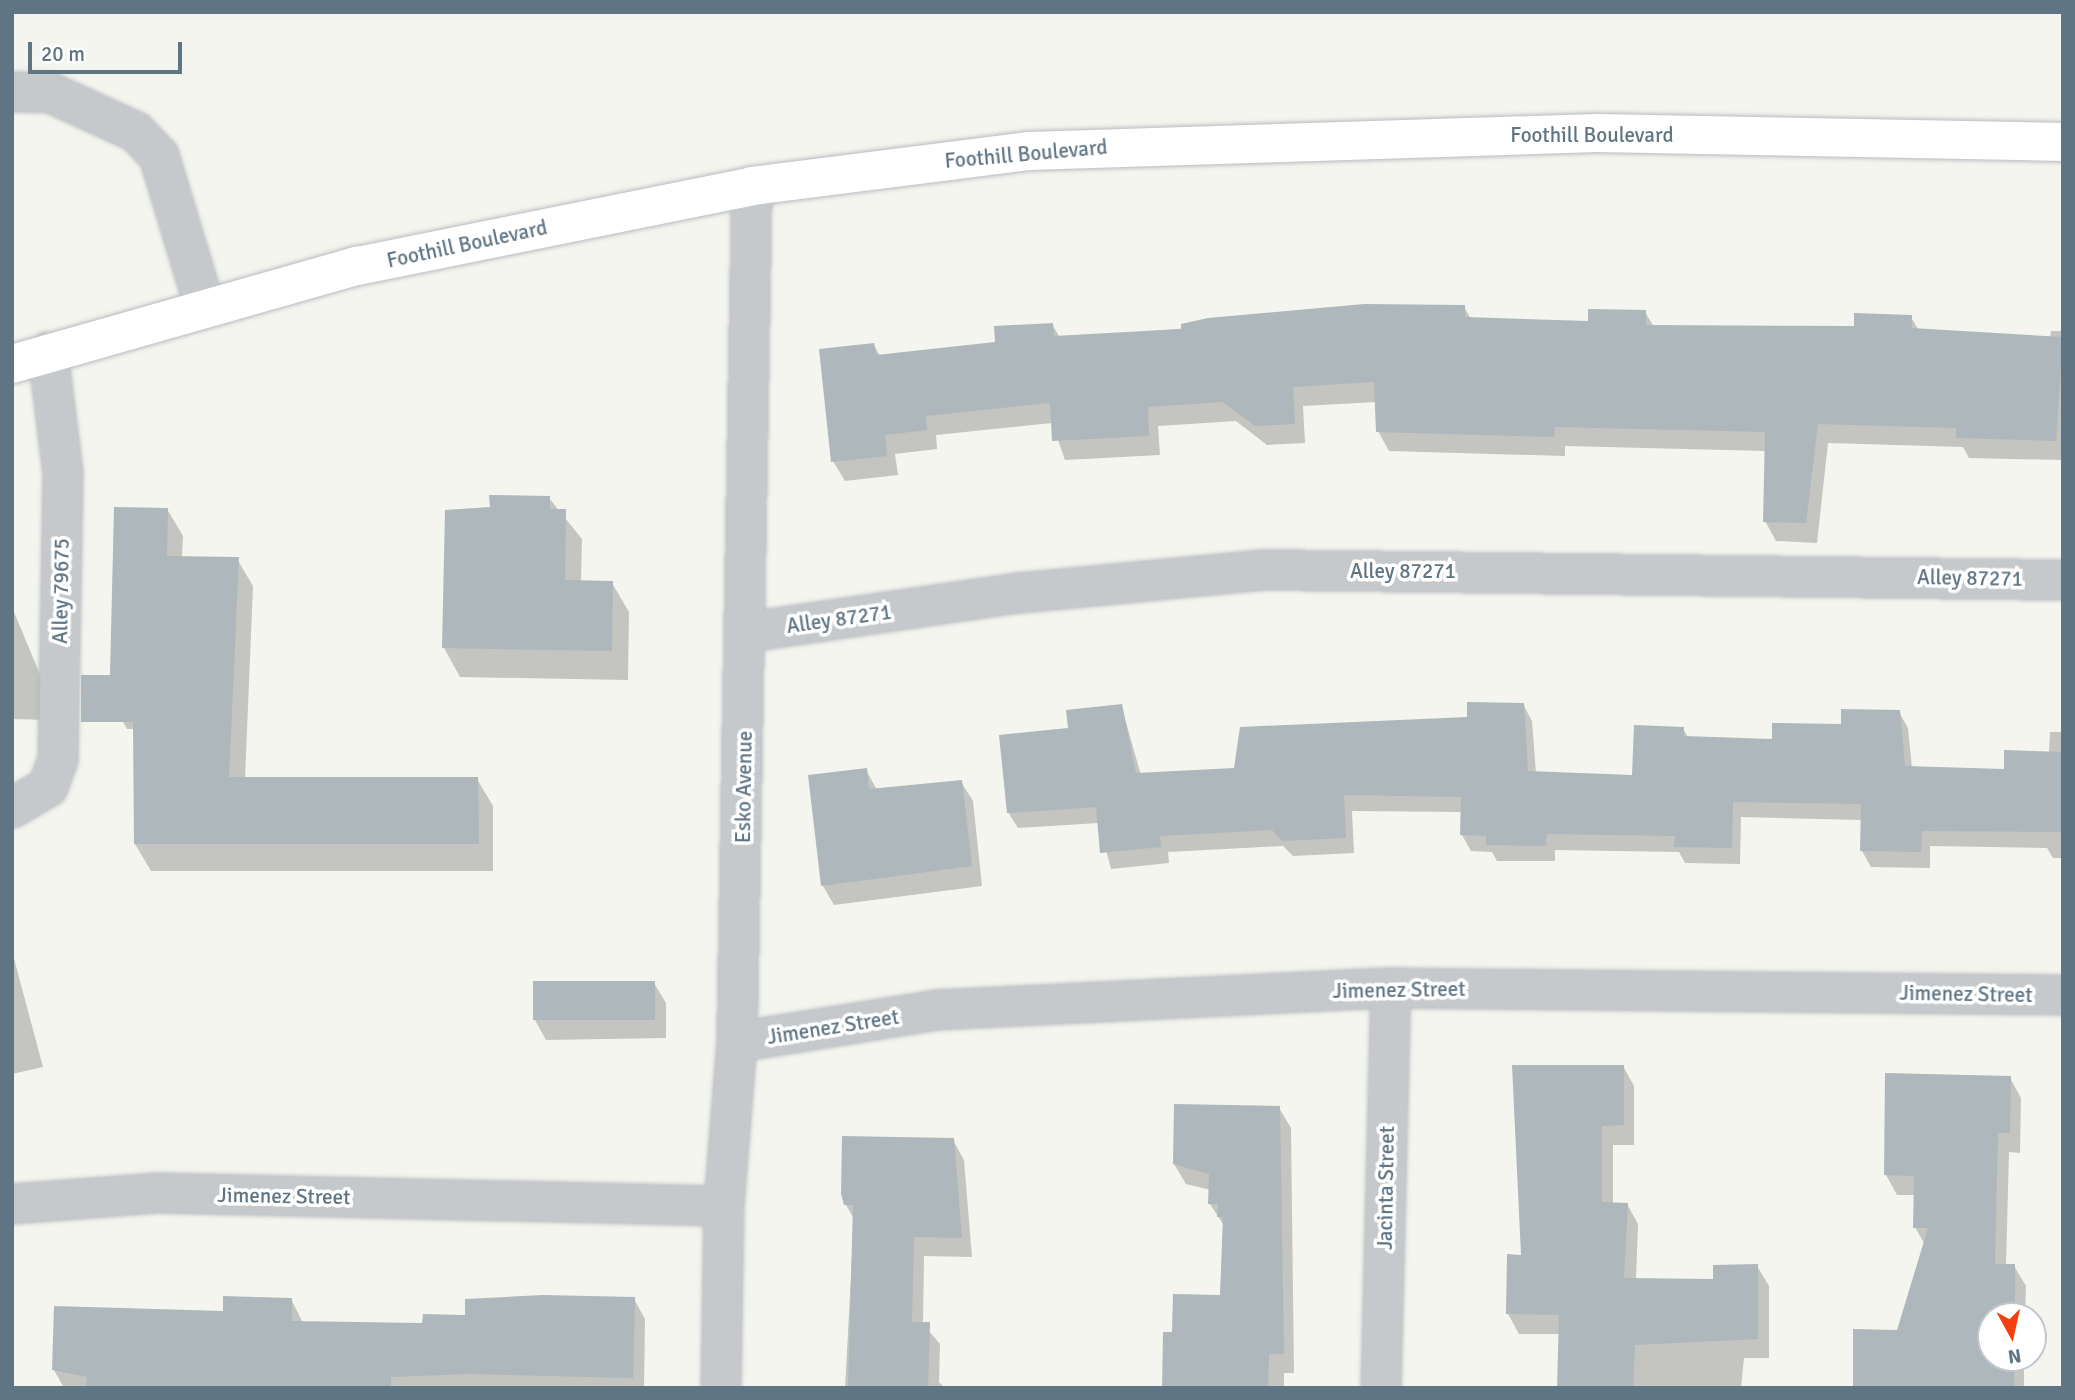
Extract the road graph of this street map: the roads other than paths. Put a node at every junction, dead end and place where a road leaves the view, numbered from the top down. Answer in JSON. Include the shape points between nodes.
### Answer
{"nodes":[{"id":1,"x":12,"y":92,"type":"edge"},
{"id":2,"x":2063,"y":142,"type":"edge"},
{"id":3,"x":752,"y":186,"type":"junction"},
{"id":4,"x":205,"y":307,"type":"junction"},
{"id":5,"x":48,"y":352,"type":"junction"},
{"id":6,"x":12,"y":364,"type":"edge"},
{"id":7,"x":2063,"y":580,"type":"edge"},
{"id":8,"x":748,"y":632,"type":"junction"},
{"id":9,"x":12,"y":808,"type":"edge"},
{"id":10,"x":1391,"y":988,"type":"junction"},
{"id":11,"x":2063,"y":995,"type":"edge"},
{"id":12,"x":737,"y":1042,"type":"junction"},
{"id":13,"x":12,"y":1204,"type":"edge"},
{"id":14,"x":724,"y":1206,"type":"junction"},
{"id":15,"x":721,"y":1388,"type":"edge"},
{"id":16,"x":1381,"y":1388,"type":"edge"}],
"edges":[{"from":1,"to":4,"type":"street","via":[[51,93],[136,132],[159,156]]},
{"from":2,"to":3,"type":"main road","name":"Foothill Boulevard","via":[[1597,133],[1156,143],[1029,151]]},
{"from":3,"to":4,"type":"main road","name":"Foothill Boulevard","via":[[356,266]]},
{"from":3,"to":8,"type":"street","name":"Esko Avenue"},
{"from":4,"to":5,"type":"main road","name":"Foothill Boulevard"},
{"from":5,"to":6,"type":"main road","name":"Foothill Boulevard"},
{"from":5,"to":9,"type":"street","name":"Alley 79675","via":[[63,473],[58,760],[48,787]]},
{"from":7,"to":8,"type":"street","name":"Alley 87271","via":[[1263,570],[1020,593]]},
{"from":8,"to":12,"type":"street","name":"Esko Avenue"},
{"from":10,"to":11,"type":"street","name":"Jimenez Street"},
{"from":10,"to":12,"type":"street","name":"Jimenez Street","via":[[937,1010]]},
{"from":10,"to":16,"type":"street","name":"Jacinta Street"},
{"from":12,"to":14,"type":"street","name":"Esko Avenue"},
{"from":13,"to":14,"type":"street","name":"Jimenez Street","via":[[157,1193]]},
{"from":14,"to":15,"type":"street","name":"Esko Avenue"}]}
